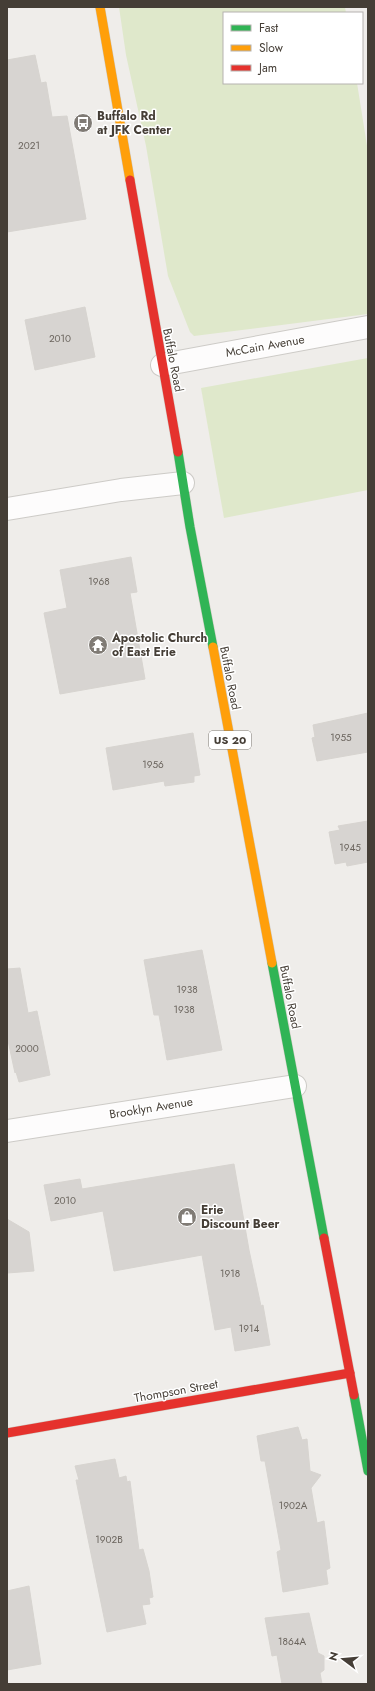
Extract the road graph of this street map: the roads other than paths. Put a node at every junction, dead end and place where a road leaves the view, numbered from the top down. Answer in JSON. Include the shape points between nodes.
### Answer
{"nodes":[{"id":1,"x":100,"y":7,"type":"edge"},
{"id":2,"x":368,"y":327,"type":"edge"},
{"id":3,"x":162,"y":365,"type":"junction"},
{"id":4,"x":183,"y":483,"type":"junction"},
{"id":5,"x":7,"y":509,"type":"edge"},
{"id":6,"x":295,"y":1086,"type":"junction"},
{"id":7,"x":7,"y":1131,"type":"edge"},
{"id":8,"x":350,"y":1373,"type":"junction"},
{"id":9,"x":7,"y":1433,"type":"edge"},
{"id":10,"x":368,"y":1471,"type":"edge"}],
"edges":[{"from":1,"to":3,"type":"main road","name":"Buffalo Road","number":"US 20"},
{"from":2,"to":3,"type":"street","name":"McCain Avenue"},
{"from":3,"to":4,"type":"main road","name":"Buffalo Road","number":"US 20"},
{"from":4,"to":5,"type":"street","via":[[121,490]]},
{"from":4,"to":6,"type":"main road","name":"Buffalo Road","number":"US 20"},
{"from":6,"to":7,"type":"street","name":"Brooklyn Avenue"},
{"from":6,"to":8,"type":"main road","name":"Buffalo Road","number":"US 20"},
{"from":8,"to":9,"type":"main road","name":"Thompson Street"},
{"from":8,"to":10,"type":"main road","name":"Buffalo Road","number":"US 20"}]}
